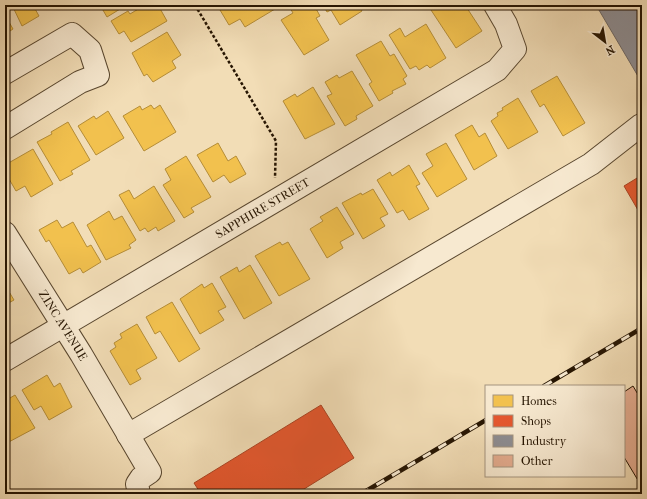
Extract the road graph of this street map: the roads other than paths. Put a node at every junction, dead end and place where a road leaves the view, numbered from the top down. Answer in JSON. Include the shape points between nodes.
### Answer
{"nodes":[{"id":1,"x":495,"y":5,"type":"edge"},
{"id":2,"x":5,"y":73,"type":"edge"},
{"id":3,"x":641,"y":125,"type":"dead end"},
{"id":4,"x":5,"y":128,"type":"edge"},
{"id":5,"x":5,"y":233,"type":"edge"},
{"id":6,"x":63,"y":326,"type":"junction"},
{"id":7,"x":5,"y":360,"type":"edge"},
{"id":8,"x":124,"y":427,"type":"junction"},
{"id":9,"x":139,"y":494,"type":"edge"}],
"edges":[{"from":1,"to":6,"type":"street","name":"SAPPHIRE STREET","via":[[506,24],[515,49],[497,70]]},
{"from":2,"to":4,"type":"street","via":[[72,34],[90,50],[98,75],[80,82]]},
{"from":3,"to":8,"type":"street","via":[[591,164]]},
{"from":5,"to":6,"type":"street","name":"ZINC AVENUE"},
{"from":6,"to":7,"type":"street","name":"SAPPHIRE STREET"},
{"from":6,"to":8,"type":"street","name":"ZINC AVENUE"},
{"from":8,"to":9,"type":"street","name":"ZINC AVENUE","via":[[150,472],[137,484]]}]}
